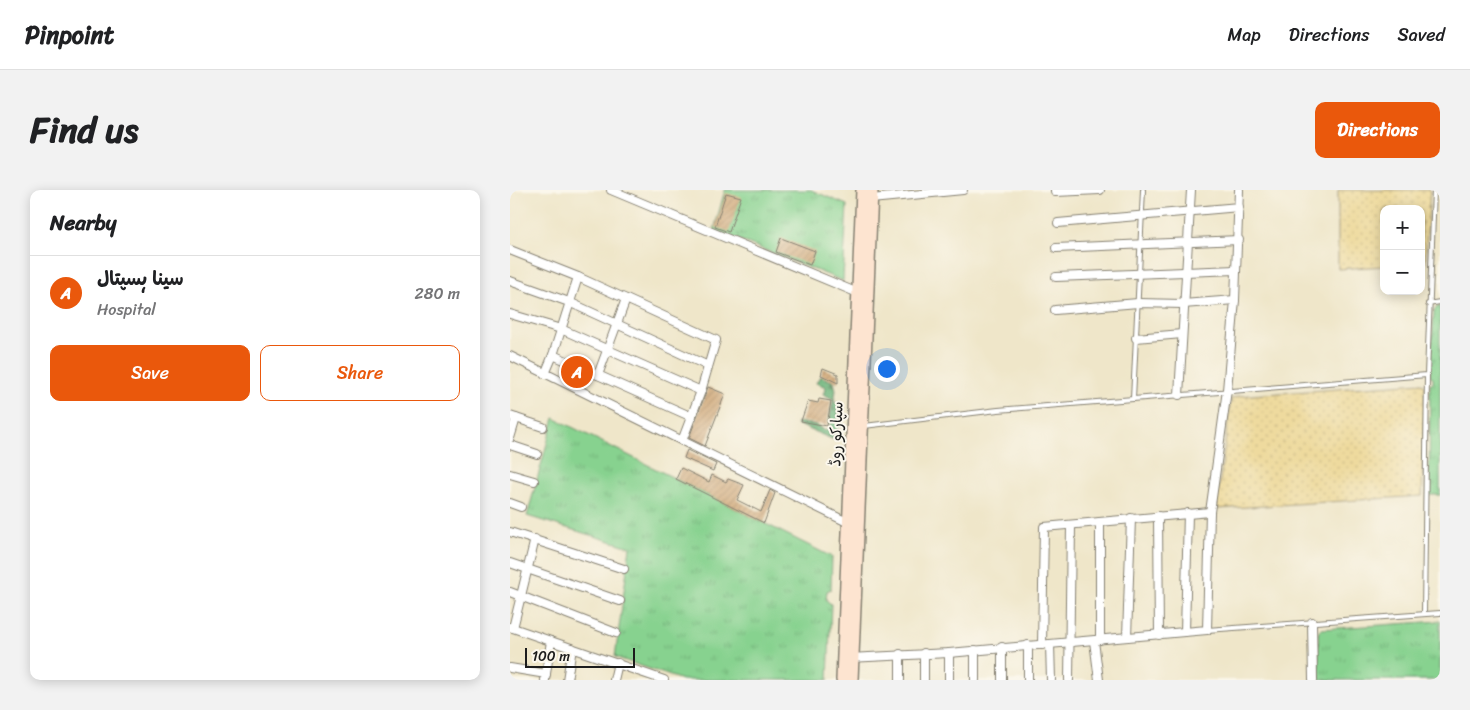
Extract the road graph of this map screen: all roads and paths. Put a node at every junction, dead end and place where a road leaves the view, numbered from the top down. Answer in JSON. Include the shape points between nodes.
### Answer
{"nodes":[{"id":1,"x":610,"y":190,"type":"edge"},
{"id":2,"x":862,"y":190,"type":"edge"},
{"id":3,"x":964,"y":190,"type":"edge"},
{"id":4,"x":1054,"y":190,"type":"edge"},
{"id":5,"x":1100,"y":190,"type":"edge"},
{"id":6,"x":1143,"y":190,"type":"edge"},
{"id":7,"x":1191,"y":190,"type":"edge"},
{"id":8,"x":1239,"y":190,"type":"edge"},
{"id":9,"x":1434,"y":190,"type":"edge"},
{"id":10,"x":872,"y":194,"type":"edge"},
{"id":11,"x":1239,"y":207,"type":"junction"},
{"id":12,"x":1190,"y":213,"type":"junction"},
{"id":13,"x":1143,"y":217,"type":"junction"},
{"id":14,"x":1058,"y":224,"type":"dead end"},
{"id":15,"x":1239,"y":240,"type":"junction"},
{"id":16,"x":1189,"y":242,"type":"junction"},
{"id":17,"x":1142,"y":243,"type":"junction"},
{"id":18,"x":1056,"y":248,"type":"dead end"},
{"id":19,"x":510,"y":250,"type":"edge"},
{"id":20,"x":1236,"y":270,"type":"junction"},
{"id":21,"x":1140,"y":272,"type":"junction"},
{"id":22,"x":1187,"y":272,"type":"junction"},
{"id":23,"x":578,"y":277,"type":"junction"},
{"id":24,"x":1056,"y":277,"type":"dead end"},
{"id":25,"x":510,"y":280,"type":"edge"},
{"id":26,"x":858,"y":293,"type":"junction"},
{"id":27,"x":626,"y":300,"type":"junction"},
{"id":28,"x":1235,"y":300,"type":"junction"},
{"id":29,"x":569,"y":302,"type":"junction"},
{"id":30,"x":1440,"y":302,"type":"edge"},
{"id":31,"x":1138,"y":303,"type":"junction"},
{"id":32,"x":1184,"y":304,"type":"junction"},
{"id":33,"x":1428,"y":304,"type":"junction"},
{"id":34,"x":1054,"y":310,"type":"dead end"},
{"id":35,"x":510,"y":314,"type":"edge"},
{"id":36,"x":617,"y":324,"type":"junction"},
{"id":37,"x":561,"y":329,"type":"junction"},
{"id":38,"x":1182,"y":334,"type":"junction"},
{"id":39,"x":1136,"y":338,"type":"junction"},
{"id":40,"x":607,"y":351,"type":"junction"},
{"id":41,"x":553,"y":355,"type":"junction"},
{"id":42,"x":510,"y":356,"type":"edge"},
{"id":43,"x":708,"y":366,"type":"junction"},
{"id":44,"x":545,"y":374,"type":"junction"},
{"id":45,"x":598,"y":375,"type":"junction"},
{"id":46,"x":1427,"y":375,"type":"junction"},
{"id":47,"x":1227,"y":390,"type":"junction"},
{"id":48,"x":701,"y":391,"type":"junction"},
{"id":49,"x":1179,"y":395,"type":"junction"},
{"id":50,"x":1133,"y":399,"type":"junction"},
{"id":51,"x":513,"y":417,"type":"edge"},
{"id":52,"x":692,"y":417,"type":"junction"},
{"id":53,"x":543,"y":427,"type":"dead end"},
{"id":54,"x":858,"y":427,"type":"junction"},
{"id":55,"x":510,"y":438,"type":"edge"},
{"id":56,"x":682,"y":441,"type":"junction"},
{"id":57,"x":510,"y":445,"type":"edge"},
{"id":58,"x":537,"y":454,"type":"dead end"},
{"id":59,"x":510,"y":474,"type":"edge"},
{"id":60,"x":534,"y":481,"type":"dead end"},
{"id":61,"x":510,"y":503,"type":"edge"},
{"id":62,"x":521,"y":507,"type":"dead end"},
{"id":63,"x":1210,"y":512,"type":"junction"},
{"id":64,"x":1188,"y":513,"type":"junction"},
{"id":65,"x":1158,"y":516,"type":"junction"},
{"id":66,"x":1131,"y":518,"type":"junction"},
{"id":67,"x":1100,"y":522,"type":"junction"},
{"id":68,"x":849,"y":523,"type":"junction"},
{"id":69,"x":1071,"y":525,"type":"junction"},
{"id":70,"x":510,"y":532,"type":"edge"},
{"id":71,"x":535,"y":539,"type":"junction"},
{"id":72,"x":510,"y":563,"type":"edge"},
{"id":73,"x":527,"y":569,"type":"junction"},
{"id":74,"x":624,"y":569,"type":"dead end"},
{"id":75,"x":510,"y":592,"type":"edge"},
{"id":76,"x":521,"y":596,"type":"junction"},
{"id":77,"x":620,"y":601,"type":"dead end"},
{"id":78,"x":1440,"y":613,"type":"edge"},
{"id":79,"x":1424,"y":614,"type":"junction"},
{"id":80,"x":1312,"y":622,"type":"junction"},
{"id":81,"x":511,"y":627,"type":"edge"},
{"id":82,"x":1206,"y":630,"type":"junction"},
{"id":83,"x":1185,"y":632,"type":"junction"},
{"id":84,"x":616,"y":633,"type":"dead end"},
{"id":85,"x":1160,"y":635,"type":"junction"},
{"id":86,"x":1127,"y":637,"type":"junction"},
{"id":87,"x":550,"y":641,"type":"junction"},
{"id":88,"x":1097,"y":641,"type":"junction"},
{"id":89,"x":1069,"y":642,"type":"junction"},
{"id":90,"x":1046,"y":644,"type":"junction"},
{"id":91,"x":1028,"y":646,"type":"junction"},
{"id":92,"x":1002,"y":647,"type":"junction"},
{"id":93,"x":572,"y":648,"type":"junction"},
{"id":94,"x":974,"y":650,"type":"junction"},
{"id":95,"x":924,"y":653,"type":"junction"},
{"id":96,"x":949,"y":653,"type":"junction"},
{"id":97,"x":900,"y":654,"type":"junction"},
{"id":98,"x":847,"y":658,"type":"junction"},
{"id":99,"x":618,"y":663,"type":"junction"},
{"id":100,"x":510,"y":668,"type":"edge"},
{"id":101,"x":643,"y":676,"type":"edge"},
{"id":102,"x":545,"y":677,"type":"edge"},
{"id":103,"x":567,"y":680,"type":"edge"},
{"id":104,"x":614,"y":680,"type":"edge"},
{"id":105,"x":664,"y":680,"type":"edge"},
{"id":106,"x":842,"y":680,"type":"edge"},
{"id":107,"x":852,"y":680,"type":"edge"},
{"id":108,"x":900,"y":680,"type":"edge"},
{"id":109,"x":924,"y":680,"type":"edge"},
{"id":110,"x":949,"y":680,"type":"edge"},
{"id":111,"x":975,"y":680,"type":"edge"},
{"id":112,"x":1002,"y":680,"type":"edge"},
{"id":113,"x":1028,"y":680,"type":"edge"},
{"id":114,"x":1051,"y":680,"type":"edge"},
{"id":115,"x":1070,"y":680,"type":"edge"},
{"id":116,"x":1099,"y":680,"type":"edge"},
{"id":117,"x":1313,"y":680,"type":"edge"}],
"edges":[{"from":1,"to":26,"type":"street"},
{"from":2,"to":26,"type":"street","name":"سپارکو روڈ"},
{"from":3,"to":10,"type":"street"},
{"from":4,"to":5,"type":"street"},
{"from":6,"to":13,"type":"lane"},
{"from":7,"to":12,"type":"street"},
{"from":8,"to":11,"type":"street"},
{"from":9,"to":33,"type":"lane"},
{"from":10,"to":54,"type":"street","name":"سپارکو روڈ"},
{"from":11,"to":12,"type":"street"},
{"from":11,"to":15,"type":"street"},
{"from":12,"to":13,"type":"street"},
{"from":12,"to":16,"type":"street"},
{"from":13,"to":14,"type":"street"},
{"from":13,"to":17,"type":"lane"},
{"from":15,"to":16,"type":"street"},
{"from":15,"to":20,"type":"street"},
{"from":16,"to":17,"type":"street"},
{"from":16,"to":22,"type":"street"},
{"from":17,"to":18,"type":"street"},
{"from":17,"to":21,"type":"lane"},
{"from":19,"to":23,"type":"street"},
{"from":20,"to":22,"type":"street"},
{"from":20,"to":28,"type":"street"},
{"from":21,"to":22,"type":"street"},
{"from":21,"to":24,"type":"street"},
{"from":21,"to":31,"type":"lane"},
{"from":22,"to":32,"type":"street"},
{"from":23,"to":27,"type":"street"},
{"from":23,"to":29,"type":"street"},
{"from":25,"to":29,"type":"street"},
{"from":26,"to":54,"type":"street","name":"سپارکو روڈ"},
{"from":27,"to":36,"type":"street"},
{"from":27,"to":43,"type":"street","via":[[716,340]]},
{"from":28,"to":32,"type":"street"},
{"from":28,"to":47,"type":"street"},
{"from":29,"to":36,"type":"street"},
{"from":29,"to":37,"type":"street"},
{"from":30,"to":33,"type":"lane"},
{"from":31,"to":32,"type":"street"},
{"from":31,"to":34,"type":"street"},
{"from":31,"to":39,"type":"lane"},
{"from":32,"to":38,"type":"street"},
{"from":33,"to":46,"type":"lane"},
{"from":35,"to":37,"type":"street"},
{"from":36,"to":40,"type":"street"},
{"from":36,"to":43,"type":"street"},
{"from":37,"to":40,"type":"street"},
{"from":37,"to":41,"type":"street"},
{"from":38,"to":39,"type":"street"},
{"from":38,"to":49,"type":"street"},
{"from":39,"to":50,"type":"lane"},
{"from":40,"to":45,"type":"street"},
{"from":40,"to":48,"type":"street"},
{"from":41,"to":44,"type":"street"},
{"from":41,"to":45,"type":"street"},
{"from":42,"to":44,"type":"street"},
{"from":43,"to":48,"type":"street"},
{"from":44,"to":56,"type":"street"},
{"from":45,"to":52,"type":"street"},
{"from":46,"to":47,"type":"lane"},
{"from":46,"to":79,"type":"lane"},
{"from":47,"to":49,"type":"lane"},
{"from":47,"to":63,"type":"street"},
{"from":48,"to":52,"type":"street"},
{"from":49,"to":50,"type":"lane"},
{"from":50,"to":54,"type":"lane","via":[[998,410]]},
{"from":51,"to":53,"type":"street"},
{"from":51,"to":55,"type":"street"},
{"from":52,"to":56,"type":"street"},
{"from":54,"to":68,"type":"street","name":"سپارکو روڈ"},
{"from":54,"to":98,"type":"street","name":"سپارکو روڈ"},
{"from":56,"to":68,"type":"street"},
{"from":57,"to":58,"type":"street"},
{"from":59,"to":60,"type":"street"},
{"from":61,"to":62,"type":"street"},
{"from":63,"to":64,"type":"street"},
{"from":63,"to":82,"type":"street"},
{"from":64,"to":65,"type":"street"},
{"from":64,"to":83,"type":"street"},
{"from":65,"to":66,"type":"street"},
{"from":65,"to":85,"type":"street"},
{"from":66,"to":67,"type":"street"},
{"from":66,"to":86,"type":"street"},
{"from":67,"to":69,"type":"street"},
{"from":67,"to":88,"type":"street"},
{"from":68,"to":98,"type":"street","name":"سپارکو روڈ"},
{"from":69,"to":89,"type":"street"},
{"from":69,"to":90,"type":"street","via":[[1046,526],[1043,530]]},
{"from":70,"to":71,"type":"street"},
{"from":71,"to":73,"type":"street"},
{"from":71,"to":74,"type":"street"},
{"from":72,"to":73,"type":"street"},
{"from":73,"to":76,"type":"street"},
{"from":73,"to":77,"type":"street"},
{"from":75,"to":76,"type":"street"},
{"from":76,"to":81,"type":"street"},
{"from":76,"to":84,"type":"street"},
{"from":78,"to":79,"type":"lane"},
{"from":79,"to":80,"type":"lane"},
{"from":80,"to":82,"type":"lane"},
{"from":80,"to":117,"type":"street"},
{"from":81,"to":87,"type":"street"},
{"from":82,"to":83,"type":"street"},
{"from":83,"to":85,"type":"street"},
{"from":85,"to":86,"type":"street"},
{"from":86,"to":88,"type":"street"},
{"from":87,"to":93,"type":"street"},
{"from":87,"to":102,"type":"street"},
{"from":88,"to":89,"type":"street"},
{"from":88,"to":116,"type":"street"},
{"from":89,"to":90,"type":"street"},
{"from":89,"to":115,"type":"street"},
{"from":90,"to":91,"type":"street"},
{"from":90,"to":114,"type":"street"},
{"from":91,"to":92,"type":"street"},
{"from":91,"to":113,"type":"street"},
{"from":92,"to":94,"type":"street"},
{"from":92,"to":112,"type":"street"},
{"from":93,"to":99,"type":"street"},
{"from":93,"to":103,"type":"street"},
{"from":94,"to":96,"type":"street"},
{"from":94,"to":111,"type":"street"},
{"from":95,"to":96,"type":"street"},
{"from":95,"to":97,"type":"street"},
{"from":95,"to":109,"type":"street"},
{"from":96,"to":110,"type":"street"},
{"from":97,"to":98,"type":"street"},
{"from":97,"to":108,"type":"street"},
{"from":98,"to":106,"type":"street","name":"سپارکو روڈ"},
{"from":98,"to":107,"type":"street","name":"سپارکو روڈ"},
{"from":99,"to":101,"type":"street"},
{"from":99,"to":104,"type":"street"},
{"from":100,"to":102,"type":"street"},
{"from":101,"to":105,"type":"street"}]}
